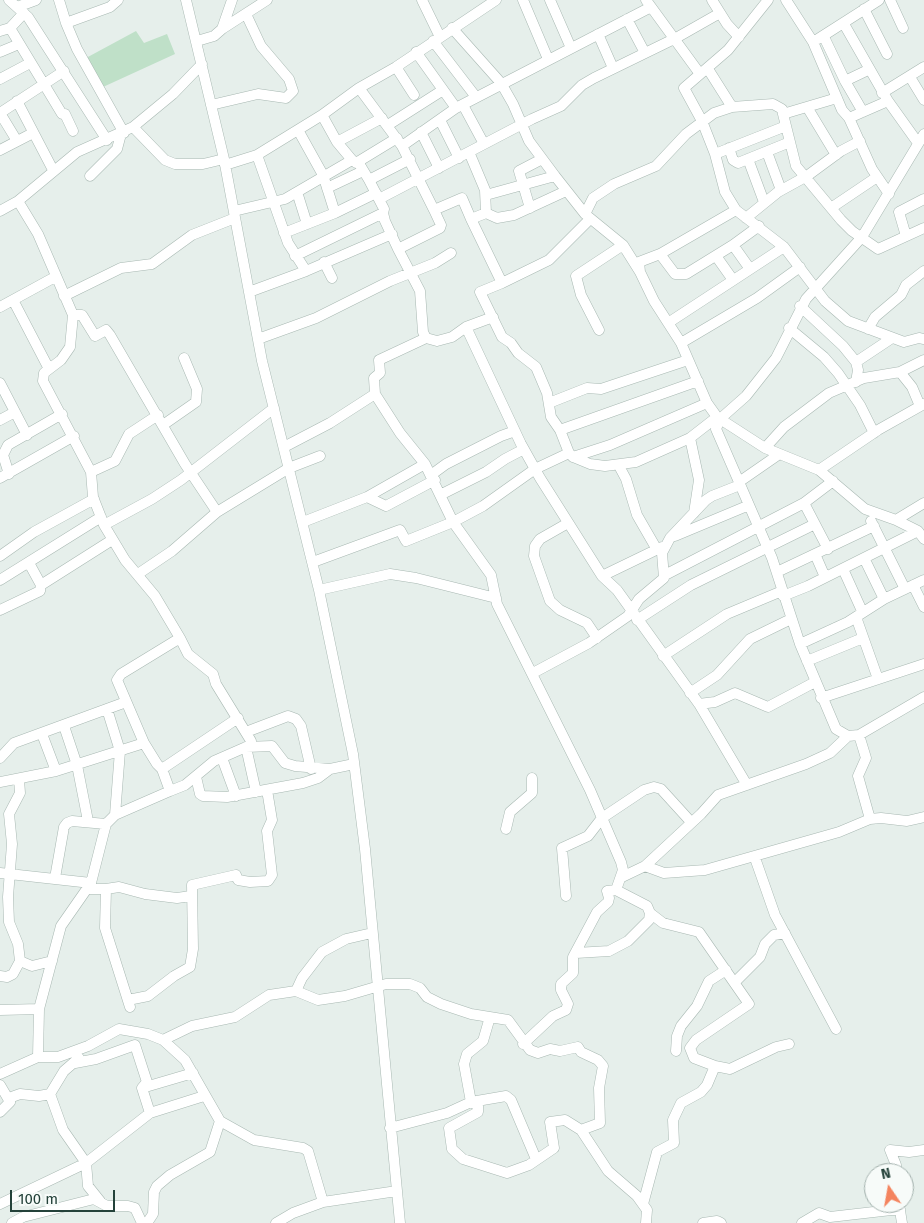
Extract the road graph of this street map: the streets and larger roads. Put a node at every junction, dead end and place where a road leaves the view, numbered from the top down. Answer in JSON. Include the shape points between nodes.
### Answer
{"nodes":[{"id":1,"x":36,"y":0,"type":"edge"},
{"id":2,"x":59,"y":0,"type":"edge"},
{"id":3,"x":186,"y":0,"type":"edge"},
{"id":4,"x":232,"y":0,"type":"edge"},
{"id":5,"x":267,"y":0,"type":"edge"},
{"id":6,"x":422,"y":0,"type":"edge"},
{"id":7,"x":523,"y":0,"type":"edge"},
{"id":8,"x":550,"y":0,"type":"edge"},
{"id":9,"x":712,"y":0,"type":"edge"},
{"id":10,"x":768,"y":0,"type":"edge"},
{"id":11,"x":786,"y":0,"type":"edge"},
{"id":12,"x":880,"y":0,"type":"edge"},
{"id":13,"x":890,"y":0,"type":"edge"},
{"id":14,"x":0,"y":1,"type":"edge"},
{"id":15,"x":490,"y":1,"type":"edge"},
{"id":16,"x":111,"y":2,"type":"edge"},
{"id":17,"x":649,"y":3,"type":"edge"},
{"id":18,"x":15,"y":5,"type":"edge"},
{"id":19,"x":864,"y":9,"type":"junction"},
{"id":20,"x":720,"y":13,"type":"junction"},
{"id":21,"x":246,"y":14,"type":"junction"},
{"id":22,"x":627,"y":19,"type":"junction"},
{"id":23,"x":66,"y":23,"type":"junction"},
{"id":24,"x":844,"y":24,"type":"junction"},
{"id":25,"x":452,"y":28,"type":"junction"},
{"id":26,"x":903,"y":28,"type":"dead end"},
{"id":27,"x":5,"y":29,"type":"edge"},
{"id":28,"x":222,"y":29,"type":"junction"},
{"id":29,"x":598,"y":34,"type":"junction"},
{"id":30,"x":739,"y":37,"type":"junction"},
{"id":31,"x":824,"y":37,"type":"junction"},
{"id":32,"x":676,"y":38,"type":"junction"},
{"id":33,"x":437,"y":39,"type":"junction"},
{"id":34,"x":197,"y":41,"type":"junction"},
{"id":35,"x":813,"y":42,"type":"junction"},
{"id":36,"x":19,"y":44,"type":"junction"},
{"id":37,"x":571,"y":48,"type":"junction"},
{"id":38,"x":0,"y":52,"type":"edge"},
{"id":39,"x":416,"y":52,"type":"junction"},
{"id":40,"x":645,"y":53,"type":"junction"},
{"id":41,"x":887,"y":54,"type":"dead end"},
{"id":42,"x":548,"y":59,"type":"junction"},
{"id":43,"x":30,"y":63,"type":"junction"},
{"id":44,"x":202,"y":64,"type":"junction"},
{"id":45,"x":396,"y":67,"type":"junction"},
{"id":46,"x":924,"y":67,"type":"edge"},
{"id":47,"x":613,"y":68,"type":"junction"},
{"id":48,"x":868,"y":70,"type":"junction"},
{"id":49,"x":64,"y":71,"type":"junction"},
{"id":50,"x":704,"y":72,"type":"junction"},
{"id":51,"x":910,"y":77,"type":"junction"},
{"id":52,"x":0,"y":79,"type":"edge"},
{"id":53,"x":845,"y":81,"type":"junction"},
{"id":54,"x":501,"y":83,"type":"junction"},
{"id":55,"x":43,"y":84,"type":"junction"},
{"id":56,"x":359,"y":88,"type":"junction"},
{"id":57,"x":443,"y":90,"type":"junction"},
{"id":58,"x":414,"y":95,"type":"dead end"},
{"id":59,"x":885,"y":97,"type":"junction"},
{"id":60,"x":476,"y":98,"type":"junction"},
{"id":61,"x":837,"y":98,"type":"junction"},
{"id":62,"x":924,"y":100,"type":"edge"},
{"id":63,"x":17,"y":101,"type":"junction"},
{"id":64,"x":211,"y":105,"type":"junction"},
{"id":65,"x":459,"y":106,"type":"junction"},
{"id":66,"x":732,"y":107,"type":"junction"},
{"id":67,"x":807,"y":107,"type":"junction"},
{"id":68,"x":863,"y":112,"type":"junction"},
{"id":69,"x":784,"y":114,"type":"junction"},
{"id":70,"x":322,"y":116,"type":"junction"},
{"id":71,"x":849,"y":118,"type":"junction"},
{"id":72,"x":440,"y":120,"type":"junction"},
{"id":73,"x":702,"y":121,"type":"junction"},
{"id":74,"x":385,"y":122,"type":"junction"},
{"id":75,"x":522,"y":124,"type":"junction"},
{"id":76,"x":786,"y":126,"type":"junction"},
{"id":77,"x":298,"y":130,"type":"junction"},
{"id":78,"x":73,"y":131,"type":"dead end"},
{"id":79,"x":126,"y":131,"type":"junction"},
{"id":80,"x":420,"y":132,"type":"junction"},
{"id":81,"x":33,"y":133,"type":"junction"},
{"id":82,"x":921,"y":138,"type":"edge"},
{"id":83,"x":107,"y":140,"type":"junction"},
{"id":84,"x":751,"y":140,"type":"junction"},
{"id":85,"x":17,"y":141,"type":"junction"},
{"id":86,"x":860,"y":141,"type":"junction"},
{"id":87,"x":337,"y":142,"type":"junction"},
{"id":88,"x":399,"y":142,"type":"junction"},
{"id":89,"x":790,"y":142,"type":"junction"},
{"id":90,"x":484,"y":144,"type":"junction"},
{"id":91,"x":728,"y":148,"type":"junction"},
{"id":92,"x":0,"y":150,"type":"edge"},
{"id":93,"x":469,"y":152,"type":"junction"},
{"id":94,"x":767,"y":152,"type":"junction"},
{"id":95,"x":714,"y":154,"type":"junction"},
{"id":96,"x":257,"y":155,"type":"junction"},
{"id":97,"x":836,"y":155,"type":"junction"},
{"id":98,"x":752,"y":157,"type":"junction"},
{"id":99,"x":459,"y":158,"type":"junction"},
{"id":100,"x":542,"y":159,"type":"junction"},
{"id":101,"x":410,"y":160,"type":"junction"},
{"id":102,"x":224,"y":162,"type":"junction"},
{"id":103,"x":360,"y":168,"type":"junction"},
{"id":104,"x":439,"y":168,"type":"junction"},
{"id":105,"x":53,"y":170,"type":"junction"},
{"id":106,"x":90,"y":176,"type":"dead end"},
{"id":107,"x":323,"y":176,"type":"junction"},
{"id":108,"x":555,"y":176,"type":"junction"},
{"id":109,"x":807,"y":176,"type":"junction"},
{"id":110,"x":877,"y":177,"type":"junction"},
{"id":111,"x":419,"y":179,"type":"junction"},
{"id":112,"x":523,"y":186,"type":"junction"},
{"id":113,"x":327,"y":188,"type":"junction"},
{"id":114,"x":782,"y":190,"type":"junction"},
{"id":115,"x":566,"y":191,"type":"junction"},
{"id":116,"x":297,"y":192,"type":"junction"},
{"id":117,"x":889,"y":194,"type":"junction"},
{"id":118,"x":486,"y":195,"type":"junction"},
{"id":119,"x":377,"y":196,"type":"junction"},
{"id":120,"x":924,"y":199,"type":"edge"},
{"id":121,"x":18,"y":201,"type":"junction"},
{"id":122,"x":764,"y":202,"type":"junction"},
{"id":123,"x":274,"y":203,"type":"junction"},
{"id":124,"x":530,"y":208,"type":"junction"},
{"id":125,"x":832,"y":208,"type":"junction"},
{"id":126,"x":434,"y":210,"type":"junction"},
{"id":127,"x":736,"y":210,"type":"junction"},
{"id":128,"x":0,"y":211,"type":"edge"},
{"id":129,"x":382,"y":212,"type":"junction"},
{"id":130,"x":486,"y":213,"type":"junction"},
{"id":131,"x":235,"y":214,"type":"junction"},
{"id":132,"x":335,"y":214,"type":"junction"},
{"id":133,"x":587,"y":216,"type":"junction"},
{"id":134,"x":470,"y":218,"type":"junction"},
{"id":135,"x":746,"y":218,"type":"junction"},
{"id":136,"x":307,"y":224,"type":"junction"},
{"id":137,"x":759,"y":226,"type":"junction"},
{"id":138,"x":924,"y":228,"type":"edge"},
{"id":139,"x":284,"y":233,"type":"junction"},
{"id":140,"x":392,"y":234,"type":"junction"},
{"id":141,"x":906,"y":236,"type":"junction"},
{"id":142,"x":862,"y":238,"type":"junction"},
{"id":143,"x":320,"y":244,"type":"junction"},
{"id":144,"x":623,"y":245,"type":"junction"},
{"id":145,"x":733,"y":245,"type":"junction"},
{"id":146,"x":784,"y":247,"type":"junction"},
{"id":147,"x":398,"y":249,"type":"junction"},
{"id":148,"x":451,"y":253,"type":"dead end"},
{"id":149,"x":660,"y":254,"type":"junction"},
{"id":150,"x":295,"y":256,"type":"junction"},
{"id":151,"x":716,"y":256,"type":"junction"},
{"id":152,"x":326,"y":261,"type":"junction"},
{"id":153,"x":800,"y":267,"type":"junction"},
{"id":154,"x":750,"y":269,"type":"junction"},
{"id":155,"x":306,"y":271,"type":"junction"},
{"id":156,"x":640,"y":272,"type":"junction"},
{"id":157,"x":410,"y":273,"type":"junction"},
{"id":158,"x":923,"y":273,"type":"edge"},
{"id":159,"x":55,"y":277,"type":"junction"},
{"id":160,"x":332,"y":278,"type":"dead end"},
{"id":161,"x":734,"y":280,"type":"junction"},
{"id":162,"x":502,"y":283,"type":"junction"},
{"id":163,"x":815,"y":288,"type":"junction"},
{"id":164,"x":249,"y":292,"type":"junction"},
{"id":165,"x":64,"y":296,"type":"junction"},
{"id":166,"x":13,"y":300,"type":"junction"},
{"id":167,"x":800,"y":306,"type":"junction"},
{"id":168,"x":0,"y":307,"type":"edge"},
{"id":169,"x":72,"y":315,"type":"junction"},
{"id":170,"x":493,"y":317,"type":"junction"},
{"id":171,"x":668,"y":323,"type":"junction"},
{"id":172,"x":466,"y":327,"type":"junction"},
{"id":173,"x":789,"y":328,"type":"junction"},
{"id":174,"x":868,"y":329,"type":"junction"},
{"id":175,"x":599,"y":330,"type":"dead end"},
{"id":176,"x":426,"y":338,"type":"junction"},
{"id":177,"x":892,"y":338,"type":"junction"},
{"id":178,"x":258,"y":339,"type":"junction"},
{"id":179,"x":924,"y":339,"type":"edge"},
{"id":180,"x":681,"y":343,"type":"junction"},
{"id":181,"x":184,"y":358,"type":"dead end"},
{"id":182,"x":688,"y":360,"type":"junction"},
{"id":183,"x":924,"y":360,"type":"edge"},
{"id":184,"x":856,"y":362,"type":"junction"},
{"id":185,"x":49,"y":369,"type":"junction"},
{"id":186,"x":900,"y":372,"type":"junction"},
{"id":187,"x":698,"y":381,"type":"junction"},
{"id":188,"x":0,"y":384,"type":"edge"},
{"id":189,"x":851,"y":384,"type":"junction"},
{"id":190,"x":920,"y":391,"type":"edge"},
{"id":191,"x":375,"y":394,"type":"junction"},
{"id":192,"x":549,"y":403,"type":"junction"},
{"id":193,"x":707,"y":403,"type":"junction"},
{"id":194,"x":922,"y":405,"type":"edge"},
{"id":195,"x":274,"y":408,"type":"junction"},
{"id":196,"x":15,"y":412,"type":"junction"},
{"id":197,"x":62,"y":414,"type":"junction"},
{"id":198,"x":158,"y":415,"type":"junction"},
{"id":199,"x":718,"y":418,"type":"junction"},
{"id":200,"x":0,"y":420,"type":"edge"},
{"id":201,"x":163,"y":425,"type":"junction"},
{"id":202,"x":560,"y":430,"type":"junction"},
{"id":203,"x":515,"y":431,"type":"junction"},
{"id":204,"x":874,"y":433,"type":"junction"},
{"id":205,"x":27,"y":435,"type":"junction"},
{"id":206,"x":74,"y":436,"type":"junction"},
{"id":207,"x":690,"y":438,"type":"junction"},
{"id":208,"x":284,"y":447,"type":"junction"},
{"id":209,"x":765,"y":448,"type":"junction"},
{"id":210,"x":524,"y":449,"type":"junction"},
{"id":211,"x":571,"y":455,"type":"junction"},
{"id":212,"x":778,"y":455,"type":"junction"},
{"id":213,"x":320,"y":456,"type":"dead end"},
{"id":214,"x":425,"y":464,"type":"junction"},
{"id":215,"x":619,"y":466,"type":"junction"},
{"id":216,"x":289,"y":468,"type":"junction"},
{"id":217,"x":535,"y":469,"type":"junction"},
{"id":218,"x":819,"y":470,"type":"junction"},
{"id":219,"x":91,"y":472,"type":"junction"},
{"id":220,"x":190,"y":473,"type":"junction"},
{"id":221,"x":5,"y":476,"type":"edge"},
{"id":222,"x":433,"y":478,"type":"junction"},
{"id":223,"x":833,"y":481,"type":"junction"},
{"id":224,"x":740,"y":484,"type":"junction"},
{"id":225,"x":440,"y":495,"type":"junction"},
{"id":226,"x":367,"y":497,"type":"junction"},
{"id":227,"x":94,"y":499,"type":"junction"},
{"id":228,"x":804,"y":503,"type":"junction"},
{"id":229,"x":924,"y":503,"type":"edge"},
{"id":230,"x":747,"y":506,"type":"junction"},
{"id":231,"x":866,"y":509,"type":"junction"},
{"id":232,"x":217,"y":512,"type":"junction"},
{"id":233,"x":694,"y":514,"type":"junction"},
{"id":234,"x":896,"y":520,"type":"junction"},
{"id":235,"x":102,"y":521,"type":"junction"},
{"id":236,"x":303,"y":522,"type":"junction"},
{"id":237,"x":453,"y":522,"type":"junction"},
{"id":238,"x":568,"y":523,"type":"junction"},
{"id":239,"x":814,"y":524,"type":"junction"},
{"id":240,"x":757,"y":526,"type":"junction"},
{"id":241,"x":874,"y":526,"type":"junction"},
{"id":242,"x":921,"y":535,"type":"edge"},
{"id":243,"x":112,"y":540,"type":"junction"},
{"id":244,"x":663,"y":544,"type":"junction"},
{"id":245,"x":767,"y":547,"type":"junction"},
{"id":246,"x":884,"y":547,"type":"junction"},
{"id":247,"x":828,"y":549,"type":"junction"},
{"id":248,"x":815,"y":554,"type":"junction"},
{"id":249,"x":0,"y":556,"type":"edge"},
{"id":250,"x":864,"y":558,"type":"junction"},
{"id":251,"x":313,"y":562,"type":"junction"},
{"id":252,"x":29,"y":563,"type":"junction"},
{"id":253,"x":842,"y":569,"type":"junction"},
{"id":254,"x":777,"y":572,"type":"junction"},
{"id":255,"x":138,"y":574,"type":"junction"},
{"id":256,"x":665,"y":575,"type":"junction"},
{"id":257,"x":602,"y":576,"type":"junction"},
{"id":258,"x":825,"y":577,"type":"junction"},
{"id":259,"x":0,"y":580,"type":"edge"},
{"id":260,"x":924,"y":580,"type":"edge"},
{"id":261,"x":41,"y":585,"type":"junction"},
{"id":262,"x":909,"y":587,"type":"junction"},
{"id":263,"x":320,"y":590,"type":"junction"},
{"id":264,"x":782,"y":593,"type":"junction"},
{"id":265,"x":496,"y":598,"type":"junction"},
{"id":266,"x":884,"y":599,"type":"junction"},
{"id":267,"x":924,"y":606,"type":"edge"},
{"id":268,"x":0,"y":609,"type":"edge"},
{"id":269,"x":859,"y":614,"type":"junction"},
{"id":270,"x":634,"y":616,"type":"junction"},
{"id":271,"x":791,"y":619,"type":"junction"},
{"id":272,"x":180,"y":638,"type":"junction"},
{"id":273,"x":597,"y":638,"type":"junction"},
{"id":274,"x":863,"y":638,"type":"junction"},
{"id":275,"x":800,"y":644,"type":"junction"},
{"id":276,"x":663,"y":656,"type":"junction"},
{"id":277,"x":807,"y":661,"type":"junction"},
{"id":278,"x":924,"y":664,"type":"edge"},
{"id":279,"x":533,"y":673,"type":"junction"},
{"id":280,"x":878,"y":678,"type":"junction"},
{"id":281,"x":815,"y":682,"type":"junction"},
{"id":282,"x":690,"y":693,"type":"junction"},
{"id":283,"x":924,"y":697,"type":"edge"},
{"id":284,"x":821,"y":698,"type":"junction"},
{"id":285,"x":126,"y":702,"type":"junction"},
{"id":286,"x":699,"y":704,"type":"junction"},
{"id":287,"x":106,"y":709,"type":"junction"},
{"id":288,"x":238,"y":718,"type":"junction"},
{"id":289,"x":64,"y":726,"type":"junction"},
{"id":290,"x":246,"y":732,"type":"junction"},
{"id":291,"x":42,"y":734,"type":"junction"},
{"id":292,"x":860,"y":735,"type":"junction"},
{"id":293,"x":848,"y":736,"type":"junction"},
{"id":294,"x":144,"y":743,"type":"junction"},
{"id":295,"x":249,"y":747,"type":"junction"},
{"id":296,"x":120,"y":751,"type":"junction"},
{"id":297,"x":0,"y":758,"type":"edge"},
{"id":298,"x":222,"y":758,"type":"junction"},
{"id":299,"x":354,"y":764,"type":"junction"},
{"id":300,"x":77,"y":765,"type":"junction"},
{"id":301,"x":162,"y":768,"type":"junction"},
{"id":302,"x":311,"y":769,"type":"junction"},
{"id":303,"x":330,"y":769,"type":"junction"},
{"id":304,"x":56,"y":772,"type":"junction"},
{"id":305,"x":196,"y":777,"type":"junction"},
{"id":306,"x":532,"y":778,"type":"dead end"},
{"id":307,"x":19,"y":779,"type":"junction"},
{"id":308,"x":0,"y":782,"type":"edge"},
{"id":309,"x":747,"y":785,"type":"junction"},
{"id":310,"x":267,"y":790,"type":"junction"},
{"id":311,"x":170,"y":791,"type":"junction"},
{"id":312,"x":256,"y":792,"type":"junction"},
{"id":313,"x":236,"y":796,"type":"junction"},
{"id":314,"x":115,"y":815,"type":"junction"},
{"id":315,"x":924,"y":817,"type":"edge"},
{"id":316,"x":602,"y":818,"type":"junction"},
{"id":317,"x":870,"y":819,"type":"junction"},
{"id":318,"x":88,"y":821,"type":"junction"},
{"id":319,"x":691,"y":822,"type":"junction"},
{"id":320,"x":106,"y":824,"type":"junction"},
{"id":321,"x":506,"y":829,"type":"dead end"},
{"id":322,"x":755,"y":858,"type":"junction"},
{"id":323,"x":645,"y":866,"type":"junction"},
{"id":324,"x":5,"y":873,"type":"edge"},
{"id":325,"x":622,"y":877,"type":"junction"},
{"id":326,"x":55,"y":878,"type":"junction"},
{"id":327,"x":89,"y":886,"type":"junction"},
{"id":328,"x":106,"y":889,"type":"junction"},
{"id":329,"x":616,"y":890,"type":"junction"},
{"id":330,"x":192,"y":896,"type":"junction"},
{"id":331,"x":566,"y":896,"type":"dead end"},
{"id":332,"x":650,"y":913,"type":"junction"},
{"id":333,"x":785,"y":933,"type":"junction"},
{"id":334,"x":372,"y":934,"type":"junction"},
{"id":335,"x":576,"y":953,"type":"junction"},
{"id":336,"x":20,"y":961,"type":"junction"},
{"id":337,"x":52,"y":961,"type":"junction"},
{"id":338,"x":726,"y":970,"type":"junction"},
{"id":339,"x":0,"y":976,"type":"edge"},
{"id":340,"x":735,"y":982,"type":"junction"},
{"id":341,"x":377,"y":986,"type":"junction"},
{"id":342,"x":296,"y":991,"type":"junction"},
{"id":343,"x":39,"y":1009,"type":"junction"},
{"id":344,"x":0,"y":1010,"type":"edge"},
{"id":345,"x":490,"y":1017,"type":"junction"},
{"id":346,"x":836,"y":1029,"type":"dead end"},
{"id":347,"x":163,"y":1040,"type":"junction"},
{"id":348,"x":523,"y":1044,"type":"junction"},
{"id":349,"x":789,"y":1044,"type":"dead end"},
{"id":350,"x":88,"y":1046,"type":"junction"},
{"id":351,"x":676,"y":1051,"type":"dead end"},
{"id":352,"x":38,"y":1057,"type":"junction"},
{"id":353,"x":75,"y":1063,"type":"junction"},
{"id":354,"x":714,"y":1066,"type":"junction"},
{"id":355,"x":193,"y":1073,"type":"junction"},
{"id":356,"x":0,"y":1074,"type":"edge"},
{"id":357,"x":0,"y":1085,"type":"edge"},
{"id":358,"x":142,"y":1088,"type":"junction"},
{"id":359,"x":50,"y":1094,"type":"junction"},
{"id":360,"x":204,"y":1096,"type":"junction"},
{"id":361,"x":9,"y":1098,"type":"junction"},
{"id":362,"x":471,"y":1102,"type":"junction"},
{"id":363,"x":0,"y":1112,"type":"edge"},
{"id":364,"x":150,"y":1112,"type":"junction"},
{"id":365,"x":220,"y":1121,"type":"junction"},
{"id":366,"x":390,"y":1128,"type":"junction"},
{"id":367,"x":581,"y":1130,"type":"junction"},
{"id":368,"x":924,"y":1150,"type":"edge"},
{"id":369,"x":536,"y":1159,"type":"junction"},
{"id":370,"x":86,"y":1163,"type":"junction"},
{"id":371,"x":895,"y":1163,"type":"edge"},
{"id":372,"x":397,"y":1191,"type":"junction"},
{"id":373,"x":323,"y":1202,"type":"junction"},
{"id":374,"x":0,"y":1204,"type":"edge"},
{"id":375,"x":643,"y":1204,"type":"junction"},
{"id":376,"x":107,"y":1206,"type":"junction"},
{"id":377,"x":864,"y":1212,"type":"edge"},
{"id":378,"x":12,"y":1223,"type":"edge"},
{"id":379,"x":142,"y":1223,"type":"edge"},
{"id":380,"x":148,"y":1223,"type":"edge"},
{"id":381,"x":276,"y":1223,"type":"edge"},
{"id":382,"x":400,"y":1223,"type":"edge"},
{"id":383,"x":646,"y":1223,"type":"edge"},
{"id":384,"x":703,"y":1223,"type":"edge"},
{"id":385,"x":721,"y":1223,"type":"edge"},
{"id":386,"x":802,"y":1223,"type":"edge"}],
"edges":[{"from":1,"to":18,"type":"street"},
{"from":2,"to":23,"type":"street"},
{"from":3,"to":34,"type":"street"},
{"from":4,"to":28,"type":"street"},
{"from":5,"to":21,"type":"street"},
{"from":6,"to":33,"type":"street"},
{"from":7,"to":42,"type":"street"},
{"from":8,"to":37,"type":"street"},
{"from":9,"to":20,"type":"street"},
{"from":10,"to":30,"type":"street"},
{"from":11,"to":35,"type":"street"},
{"from":12,"to":19,"type":"street"},
{"from":13,"to":26,"type":"street"},
{"from":14,"to":18,"type":"street"},
{"from":15,"to":25,"type":"street"},
{"from":16,"to":23,"type":"street"},
{"from":17,"to":22,"type":"street"},
{"from":17,"to":32,"type":"street"},
{"from":18,"to":27,"type":"street"},
{"from":18,"to":49,"type":"street"},
{"from":19,"to":24,"type":"street"},
{"from":19,"to":41,"type":"street"},
{"from":20,"to":30,"type":"street"},
{"from":20,"to":32,"type":"street"},
{"from":21,"to":28,"type":"street"},
{"from":21,"to":64,"type":"street","via":[[262,46],[289,79],[293,91],[286,98],[258,94]]},
{"from":22,"to":29,"type":"street"},
{"from":22,"to":40,"type":"street"},
{"from":23,"to":79,"type":"street","via":[[77,49]]},
{"from":24,"to":31,"type":"street"},
{"from":24,"to":48,"type":"street"},
{"from":25,"to":33,"type":"street"},
{"from":25,"to":54,"type":"street"},
{"from":27,"to":36,"type":"street"},
{"from":28,"to":34,"type":"street","via":[[214,36]]},
{"from":29,"to":37,"type":"street"},
{"from":29,"to":47,"type":"street"},
{"from":30,"to":50,"type":"street"},
{"from":31,"to":35,"type":"street"},
{"from":31,"to":53,"type":"street"},
{"from":32,"to":40,"type":"street"},
{"from":32,"to":50,"type":"street"},
{"from":33,"to":39,"type":"street"},
{"from":33,"to":60,"type":"street"},
{"from":34,"to":44,"type":"street"},
{"from":35,"to":61,"type":"street"},
{"from":36,"to":38,"type":"street"},
{"from":36,"to":43,"type":"street"},
{"from":37,"to":42,"type":"street"},
{"from":39,"to":45,"type":"street"},
{"from":39,"to":57,"type":"street"},
{"from":40,"to":47,"type":"street"},
{"from":42,"to":54,"type":"street"},
{"from":43,"to":52,"type":"street"},
{"from":43,"to":55,"type":"street"},
{"from":44,"to":64,"type":"street"},
{"from":44,"to":79,"type":"street","via":[[185,83]]},
{"from":45,"to":56,"type":"street"},
{"from":45,"to":58,"type":"street"},
{"from":46,"to":51,"type":"street"},
{"from":47,"to":75,"type":"street","via":[[582,85],[561,106]]},
{"from":48,"to":53,"type":"street"},
{"from":48,"to":59,"type":"street"},
{"from":49,"to":55,"type":"street"},
{"from":49,"to":83,"type":"street"},
{"from":50,"to":66,"type":"street"},
{"from":50,"to":73,"type":"street","via":[[684,88]]},
{"from":51,"to":59,"type":"street"},
{"from":51,"to":62,"type":"street"},
{"from":53,"to":68,"type":"street"},
{"from":54,"to":60,"type":"street"},
{"from":54,"to":75,"type":"street"},
{"from":55,"to":63,"type":"street"},
{"from":55,"to":78,"type":"street"},
{"from":56,"to":70,"type":"street"},
{"from":56,"to":74,"type":"street"},
{"from":57,"to":65,"type":"street"},
{"from":57,"to":74,"type":"street"},
{"from":59,"to":68,"type":"street"},
{"from":59,"to":82,"type":"street"},
{"from":60,"to":65,"type":"street"},
{"from":61,"to":67,"type":"street"},
{"from":61,"to":71,"type":"street"},
{"from":63,"to":81,"type":"street"},
{"from":63,"to":85,"type":"street","via":[[0,112]]},
{"from":64,"to":102,"type":"street"},
{"from":65,"to":72,"type":"street"},
{"from":65,"to":90,"type":"street"},
{"from":66,"to":69,"type":"street","via":[[773,104],[782,108]]},
{"from":66,"to":73,"type":"street"},
{"from":67,"to":69,"type":"street"},
{"from":67,"to":97,"type":"street"},
{"from":68,"to":71,"type":"street"},
{"from":69,"to":76,"type":"street"},
{"from":70,"to":77,"type":"street"},
{"from":70,"to":87,"type":"street"},
{"from":71,"to":86,"type":"street"},
{"from":72,"to":80,"type":"street"},
{"from":72,"to":99,"type":"street"},
{"from":73,"to":95,"type":"street"},
{"from":73,"to":133,"type":"street","via":[[656,166],[614,184],[593,198]]},
{"from":74,"to":87,"type":"street"},
{"from":74,"to":88,"type":"street"},
{"from":75,"to":90,"type":"street"},
{"from":75,"to":100,"type":"street"},
{"from":76,"to":84,"type":"street"},
{"from":76,"to":89,"type":"street"},
{"from":77,"to":96,"type":"street"},
{"from":77,"to":107,"type":"street"},
{"from":79,"to":83,"type":"street"},
{"from":79,"to":102,"type":"street","via":[[175,164]]},
{"from":79,"to":106,"type":"street","via":[[117,149]]},
{"from":80,"to":88,"type":"street"},
{"from":80,"to":104,"type":"street"},
{"from":81,"to":85,"type":"street"},
{"from":81,"to":105,"type":"street"},
{"from":82,"to":117,"type":"street"},
{"from":83,"to":105,"type":"street","via":[[77,152]]},
{"from":84,"to":91,"type":"street"},
{"from":84,"to":98,"type":"street"},
{"from":85,"to":92,"type":"street"},
{"from":86,"to":97,"type":"street"},
{"from":86,"to":110,"type":"street"},
{"from":87,"to":103,"type":"street"},
{"from":88,"to":101,"type":"street"},
{"from":88,"to":103,"type":"street"},
{"from":89,"to":94,"type":"street"},
{"from":89,"to":109,"type":"street","via":[[796,166]]},
{"from":90,"to":93,"type":"street"},
{"from":91,"to":95,"type":"street"},
{"from":91,"to":98,"type":"street","via":[[735,162]]},
{"from":93,"to":99,"type":"street"},
{"from":93,"to":118,"type":"street"},
{"from":94,"to":98,"type":"street"},
{"from":94,"to":114,"type":"street"},
{"from":95,"to":127,"type":"street","via":[[725,192]]},
{"from":96,"to":102,"type":"street"},
{"from":96,"to":123,"type":"street"},
{"from":97,"to":109,"type":"street"},
{"from":98,"to":122,"type":"street"},
{"from":99,"to":104,"type":"street"},
{"from":100,"to":108,"type":"street"},
{"from":100,"to":112,"type":"street","via":[[519,171]]},
{"from":101,"to":103,"type":"street"},
{"from":101,"to":111,"type":"street"},
{"from":102,"to":131,"type":"street"},
{"from":103,"to":107,"type":"street"},
{"from":103,"to":113,"type":"street"},
{"from":103,"to":119,"type":"street"},
{"from":104,"to":111,"type":"street"},
{"from":105,"to":121,"type":"street"},
{"from":107,"to":113,"type":"street"},
{"from":107,"to":116,"type":"street"},
{"from":108,"to":112,"type":"street"},
{"from":108,"to":115,"type":"street"},
{"from":109,"to":114,"type":"street"},
{"from":109,"to":125,"type":"street"},
{"from":110,"to":117,"type":"street"},
{"from":110,"to":125,"type":"street"},
{"from":111,"to":119,"type":"street"},
{"from":111,"to":126,"type":"street"},
{"from":112,"to":118,"type":"street"},
{"from":112,"to":124,"type":"street"},
{"from":113,"to":132,"type":"street"},
{"from":114,"to":122,"type":"street"},
{"from":115,"to":124,"type":"street"},
{"from":115,"to":133,"type":"street"},
{"from":116,"to":123,"type":"street"},
{"from":116,"to":136,"type":"street"},
{"from":117,"to":142,"type":"street"},
{"from":118,"to":130,"type":"street"},
{"from":119,"to":129,"type":"street","via":[[384,209]]},
{"from":119,"to":132,"type":"street"},
{"from":120,"to":141,"type":"street","via":[[899,212]]},
{"from":121,"to":128,"type":"street"},
{"from":121,"to":159,"type":"street","via":[[38,234]]},
{"from":122,"to":135,"type":"street"},
{"from":123,"to":131,"type":"street"},
{"from":123,"to":139,"type":"street"},
{"from":124,"to":130,"type":"street","via":[[497,218]]},
{"from":125,"to":142,"type":"street"},
{"from":126,"to":134,"type":"street","via":[[462,198]]},
{"from":126,"to":147,"type":"street","via":[[440,228]]},
{"from":127,"to":135,"type":"street"},
{"from":127,"to":149,"type":"street"},
{"from":129,"to":140,"type":"street"},
{"from":129,"to":143,"type":"street"},
{"from":130,"to":134,"type":"street"},
{"from":131,"to":164,"type":"street"},
{"from":131,"to":165,"type":"street","via":[[192,235],[152,264],[121,268]]},
{"from":132,"to":136,"type":"street"},
{"from":133,"to":144,"type":"street"},
{"from":133,"to":162,"type":"street","via":[[549,260]]},
{"from":134,"to":162,"type":"street"},
{"from":135,"to":137,"type":"street"},
{"from":136,"to":139,"type":"street"},
{"from":137,"to":145,"type":"street"},
{"from":137,"to":146,"type":"street"},
{"from":138,"to":141,"type":"street"},
{"from":139,"to":150,"type":"street"},
{"from":140,"to":147,"type":"street"},
{"from":140,"to":152,"type":"street"},
{"from":141,"to":142,"type":"street","via":[[881,249]]},
{"from":142,"to":163,"type":"street"},
{"from":143,"to":150,"type":"street"},
{"from":143,"to":152,"type":"street"},
{"from":144,"to":156,"type":"street"},
{"from":144,"to":175,"type":"street","via":[[576,276],[581,295]]},
{"from":145,"to":151,"type":"street"},
{"from":145,"to":154,"type":"street"},
{"from":146,"to":153,"type":"street"},
{"from":146,"to":154,"type":"street"},
{"from":147,"to":157,"type":"street"},
{"from":148,"to":157,"type":"street"},
{"from":149,"to":151,"type":"street","via":[[675,274],[680,275]]},
{"from":149,"to":156,"type":"street","via":[[639,262]]},
{"from":150,"to":155,"type":"street"},
{"from":151,"to":161,"type":"street"},
{"from":152,"to":155,"type":"street"},
{"from":152,"to":160,"type":"street"},
{"from":153,"to":163,"type":"street"},
{"from":153,"to":180,"type":"street","via":[[757,298]]},
{"from":154,"to":161,"type":"street"},
{"from":155,"to":164,"type":"street"},
{"from":156,"to":171,"type":"street"},
{"from":157,"to":176,"type":"street","via":[[420,291]]},
{"from":157,"to":178,"type":"street","via":[[316,318]]},
{"from":158,"to":174,"type":"street","via":[[906,285]]},
{"from":159,"to":165,"type":"street"},
{"from":159,"to":166,"type":"street"},
{"from":161,"to":171,"type":"street"},
{"from":162,"to":170,"type":"street","via":[[480,292]]},
{"from":163,"to":167,"type":"street"},
{"from":163,"to":174,"type":"street","via":[[833,310],[848,321]]},
{"from":164,"to":178,"type":"street"},
{"from":165,"to":169,"type":"street"},
{"from":166,"to":168,"type":"street"},
{"from":166,"to":185,"type":"street"},
{"from":167,"to":173,"type":"street"},
{"from":167,"to":184,"type":"street"},
{"from":169,"to":185,"type":"street","via":[[70,347]]},
{"from":169,"to":198,"type":"street","via":[[82,315],[95,336],[106,330]]},
{"from":170,"to":172,"type":"street"},
{"from":170,"to":192,"type":"street","via":[[502,337],[536,368]]},
{"from":171,"to":180,"type":"street"},
{"from":172,"to":176,"type":"street","via":[[445,340]]},
{"from":172,"to":203,"type":"street"},
{"from":173,"to":189,"type":"street"},
{"from":173,"to":199,"type":"street","via":[[776,358],[762,376],[746,396]]},
{"from":174,"to":177,"type":"street"},
{"from":176,"to":191,"type":"street","via":[[379,360],[380,373],[374,378]]},
{"from":177,"to":179,"type":"street","via":[[904,342]]},
{"from":177,"to":184,"type":"street"},
{"from":178,"to":195,"type":"street"},
{"from":180,"to":182,"type":"street"},
{"from":181,"to":201,"type":"street","via":[[197,389],[196,402]]},
{"from":182,"to":187,"type":"street"},
{"from":182,"to":192,"type":"street","via":[[601,389],[586,388]]},
{"from":183,"to":186,"type":"street"},
{"from":184,"to":189,"type":"street","via":[[858,370]]},
{"from":185,"to":197,"type":"street","via":[[44,372],[43,381]]},
{"from":186,"to":189,"type":"street","via":[[864,378]]},
{"from":186,"to":190,"type":"street"},
{"from":187,"to":193,"type":"street"},
{"from":187,"to":202,"type":"street"},
{"from":188,"to":196,"type":"street"},
{"from":189,"to":204,"type":"street"},
{"from":189,"to":209,"type":"street","via":[[814,403]]},
{"from":190,"to":194,"type":"street"},
{"from":191,"to":208,"type":"street"},
{"from":191,"to":214,"type":"street"},
{"from":192,"to":202,"type":"street","via":[[550,417]]},
{"from":193,"to":199,"type":"street"},
{"from":193,"to":211,"type":"street","via":[[610,445]]},
{"from":194,"to":204,"type":"street"},
{"from":195,"to":208,"type":"street"},
{"from":195,"to":220,"type":"street"},
{"from":196,"to":200,"type":"street"},
{"from":196,"to":205,"type":"street"},
{"from":197,"to":205,"type":"street"},
{"from":197,"to":206,"type":"street"},
{"from":198,"to":201,"type":"street"},
{"from":198,"to":219,"type":"street","via":[[129,434],[115,461]]},
{"from":199,"to":207,"type":"street"},
{"from":199,"to":209,"type":"street"},
{"from":199,"to":224,"type":"street","via":[[717,434]]},
{"from":201,"to":220,"type":"street"},
{"from":202,"to":211,"type":"street"},
{"from":203,"to":210,"type":"street"},
{"from":203,"to":222,"type":"street","via":[[446,464]]},
{"from":204,"to":218,"type":"street"},
{"from":205,"to":221,"type":"street","via":[[5,450]]},
{"from":206,"to":219,"type":"street"},
{"from":206,"to":221,"type":"street"},
{"from":207,"to":215,"type":"street","via":[[646,459]]},
{"from":207,"to":233,"type":"street","via":[[699,480]]},
{"from":208,"to":216,"type":"street"},
{"from":209,"to":212,"type":"street"},
{"from":210,"to":217,"type":"street"},
{"from":210,"to":225,"type":"street"},
{"from":211,"to":215,"type":"street","via":[[590,464]]},
{"from":211,"to":217,"type":"street"},
{"from":212,"to":218,"type":"street"},
{"from":212,"to":224,"type":"street"},
{"from":213,"to":216,"type":"street"},
{"from":214,"to":222,"type":"street"},
{"from":214,"to":226,"type":"street"},
{"from":215,"to":244,"type":"street","via":[[637,515]]},
{"from":216,"to":232,"type":"street"},
{"from":216,"to":236,"type":"street"},
{"from":217,"to":237,"type":"street","via":[[483,506]]},
{"from":217,"to":238,"type":"street"},
{"from":218,"to":223,"type":"street"},
{"from":219,"to":227,"type":"street"},
{"from":220,"to":232,"type":"street"},
{"from":220,"to":235,"type":"street","via":[[152,499]]},
{"from":222,"to":225,"type":"street"},
{"from":222,"to":226,"type":"street","via":[[386,506]]},
{"from":223,"to":228,"type":"street"},
{"from":223,"to":231,"type":"street"},
{"from":224,"to":230,"type":"street"},
{"from":224,"to":233,"type":"street","via":[[712,496]]},
{"from":225,"to":237,"type":"street"},
{"from":226,"to":236,"type":"street"},
{"from":227,"to":235,"type":"street"},
{"from":227,"to":249,"type":"street","via":[[34,532]]},
{"from":228,"to":239,"type":"street"},
{"from":228,"to":240,"type":"street"},
{"from":229,"to":234,"type":"street"},
{"from":230,"to":240,"type":"street"},
{"from":230,"to":244,"type":"street"},
{"from":231,"to":234,"type":"street"},
{"from":231,"to":241,"type":"street"},
{"from":232,"to":255,"type":"street","via":[[172,551]]},
{"from":233,"to":244,"type":"street"},
{"from":234,"to":242,"type":"street"},
{"from":235,"to":243,"type":"street"},
{"from":235,"to":252,"type":"street"},
{"from":236,"to":251,"type":"street"},
{"from":237,"to":251,"type":"street","via":[[406,541],[400,530]]},
{"from":237,"to":265,"type":"street","via":[[490,575]]},
{"from":238,"to":257,"type":"street"},
{"from":238,"to":273,"type":"street","via":[[540,539],[534,556],[550,601],[587,623]]},
{"from":239,"to":245,"type":"street"},
{"from":239,"to":247,"type":"street"},
{"from":240,"to":245,"type":"street"},
{"from":240,"to":256,"type":"street"},
{"from":241,"to":246,"type":"street"},
{"from":241,"to":247,"type":"street"},
{"from":242,"to":246,"type":"street"},
{"from":243,"to":255,"type":"street"},
{"from":243,"to":261,"type":"street"},
{"from":244,"to":256,"type":"street"},
{"from":244,"to":257,"type":"street"},
{"from":245,"to":254,"type":"street"},
{"from":245,"to":270,"type":"street"},
{"from":246,"to":250,"type":"street"},
{"from":246,"to":262,"type":"street"},
{"from":247,"to":248,"type":"street"},
{"from":248,"to":254,"type":"street"},
{"from":248,"to":258,"type":"street"},
{"from":250,"to":253,"type":"street"},
{"from":250,"to":266,"type":"street"},
{"from":251,"to":263,"type":"street"},
{"from":252,"to":259,"type":"street"},
{"from":252,"to":261,"type":"street"},
{"from":253,"to":258,"type":"street"},
{"from":253,"to":269,"type":"street"},
{"from":254,"to":264,"type":"street"},
{"from":255,"to":272,"type":"street"},
{"from":256,"to":270,"type":"street","via":[[662,582],[639,599]]},
{"from":257,"to":270,"type":"street","via":[[617,590]]},
{"from":258,"to":264,"type":"street"},
{"from":260,"to":262,"type":"street"},
{"from":261,"to":268,"type":"street","via":[[40,591]]},
{"from":262,"to":266,"type":"street"},
{"from":262,"to":267,"type":"street"},
{"from":263,"to":265,"type":"street","via":[[390,574]]},
{"from":263,"to":299,"type":"street"},
{"from":264,"to":271,"type":"street"},
{"from":264,"to":276,"type":"street","via":[[727,614]]},
{"from":265,"to":279,"type":"street"},
{"from":266,"to":269,"type":"street"},
{"from":269,"to":274,"type":"street"},
{"from":269,"to":275,"type":"street"},
{"from":270,"to":273,"type":"street"},
{"from":270,"to":276,"type":"street"},
{"from":271,"to":275,"type":"street"},
{"from":271,"to":282,"type":"street","via":[[750,639],[717,675]]},
{"from":272,"to":285,"type":"street","via":[[118,676]]},
{"from":272,"to":288,"type":"street","via":[[188,654],[210,670]]},
{"from":273,"to":279,"type":"street"},
{"from":274,"to":277,"type":"street"},
{"from":274,"to":280,"type":"street"},
{"from":275,"to":277,"type":"street"},
{"from":276,"to":282,"type":"street"},
{"from":277,"to":281,"type":"street"},
{"from":278,"to":280,"type":"street"},
{"from":279,"to":316,"type":"street"},
{"from":280,"to":284,"type":"street"},
{"from":281,"to":284,"type":"street"},
{"from":281,"to":286,"type":"street","via":[[768,707],[735,693],[706,705]]},
{"from":282,"to":286,"type":"street"},
{"from":283,"to":292,"type":"street"},
{"from":284,"to":293,"type":"street","via":[[836,729]]},
{"from":285,"to":287,"type":"street"},
{"from":285,"to":294,"type":"street"},
{"from":286,"to":309,"type":"street"},
{"from":287,"to":289,"type":"street"},
{"from":287,"to":296,"type":"street"},
{"from":288,"to":290,"type":"street"},
{"from":288,"to":301,"type":"street"},
{"from":289,"to":291,"type":"street"},
{"from":289,"to":300,"type":"street"},
{"from":290,"to":295,"type":"street"},
{"from":290,"to":302,"type":"street","via":[[288,716],[296,719],[301,726]]},
{"from":291,"to":297,"type":"street","via":[[14,743]]},
{"from":291,"to":304,"type":"street"},
{"from":292,"to":293,"type":"street"},
{"from":292,"to":317,"type":"street","via":[[866,758],[858,776]]},
{"from":293,"to":309,"type":"street","via":[[830,753]]},
{"from":294,"to":296,"type":"street"},
{"from":294,"to":301,"type":"street"},
{"from":295,"to":298,"type":"street"},
{"from":295,"to":302,"type":"street","via":[[272,746],[285,763]]},
{"from":295,"to":312,"type":"street"},
{"from":296,"to":300,"type":"street"},
{"from":296,"to":314,"type":"street"},
{"from":298,"to":305,"type":"street","via":[[206,766]]},
{"from":298,"to":313,"type":"street"},
{"from":299,"to":303,"type":"street"},
{"from":299,"to":334,"type":"street"},
{"from":300,"to":304,"type":"street"},
{"from":300,"to":318,"type":"street"},
{"from":301,"to":311,"type":"street"},
{"from":302,"to":303,"type":"street"},
{"from":303,"to":310,"type":"street","via":[[318,778]]},
{"from":304,"to":307,"type":"street"},
{"from":305,"to":311,"type":"street","via":[[185,786]]},
{"from":305,"to":313,"type":"street","via":[[203,796]]},
{"from":306,"to":321,"type":"street","via":[[532,793],[510,812]]},
{"from":307,"to":308,"type":"street"},
{"from":307,"to":324,"type":"street","via":[[20,793],[9,814],[12,844]]},
{"from":309,"to":319,"type":"street","via":[[715,796]]},
{"from":310,"to":312,"type":"street"},
{"from":310,"to":330,"type":"street","via":[[272,820],[267,831],[272,875],[268,880],[250,882],[238,880],[236,875],[192,885]]},
{"from":311,"to":314,"type":"street"},
{"from":312,"to":313,"type":"street"},
{"from":314,"to":320,"type":"street"},
{"from":315,"to":317,"type":"street","via":[[907,821]]},
{"from":316,"to":319,"type":"street","via":[[644,790],[654,787],[661,789]]},
{"from":316,"to":325,"type":"street","via":[[621,862]]},
{"from":316,"to":331,"type":"street","via":[[588,836],[562,848]]},
{"from":317,"to":322,"type":"street"},
{"from":318,"to":320,"type":"street"},
{"from":318,"to":326,"type":"street","via":[[72,821],[64,827]]},
{"from":319,"to":323,"type":"street"},
{"from":320,"to":327,"type":"street"},
{"from":322,"to":323,"type":"street","via":[[705,870],[664,873]]},
{"from":322,"to":333,"type":"street"},
{"from":323,"to":325,"type":"street"},
{"from":324,"to":326,"type":"street"},
{"from":324,"to":336,"type":"street","via":[[9,922],[18,944]]},
{"from":325,"to":329,"type":"street"},
{"from":326,"to":327,"type":"street"},
{"from":327,"to":328,"type":"street"},
{"from":327,"to":337,"type":"street","via":[[61,926]]},
{"from":328,"to":330,"type":"street","via":[[119,887],[177,898]]},
{"from":328,"to":330,"type":"street","via":[[106,928],[129,1003],[148,996],[190,967]]},
{"from":329,"to":332,"type":"street","via":[[647,906]]},
{"from":329,"to":335,"type":"street","via":[[607,891],[608,902],[597,912]]},
{"from":332,"to":335,"type":"street","via":[[642,928],[616,948]]},
{"from":332,"to":338,"type":"street","via":[[663,923],[698,932]]},
{"from":333,"to":340,"type":"street","via":[[774,935],[751,968]]},
{"from":333,"to":346,"type":"street"},
{"from":334,"to":341,"type":"street"},
{"from":334,"to":342,"type":"street","via":[[346,939],[322,952]]},
{"from":335,"to":348,"type":"street","via":[[572,962],[573,973],[561,984],[568,1004],[566,1010],[553,1016]]},
{"from":336,"to":337,"type":"street","via":[[32,966]]},
{"from":336,"to":339,"type":"street","via":[[13,974]]},
{"from":337,"to":343,"type":"street"},
{"from":338,"to":340,"type":"street"},
{"from":338,"to":351,"type":"street","via":[[708,981],[697,1006],[681,1026]]},
{"from":340,"to":354,"type":"street","via":[[749,1004],[707,1031],[690,1048],[694,1058]]},
{"from":341,"to":342,"type":"street","via":[[318,1000]]},
{"from":341,"to":345,"type":"street","via":[[410,984],[441,1004]]},
{"from":341,"to":366,"type":"street"},
{"from":342,"to":347,"type":"street","via":[[269,995],[235,1017],[192,1026]]},
{"from":343,"to":344,"type":"street"},
{"from":343,"to":352,"type":"street"},
{"from":345,"to":348,"type":"street","via":[[508,1020]]},
{"from":345,"to":362,"type":"street","via":[[483,1040],[467,1054],[464,1064]]},
{"from":347,"to":350,"type":"street","via":[[148,1034],[119,1030]]},
{"from":347,"to":355,"type":"street","via":[[185,1060]]},
{"from":348,"to":367,"type":"street","via":[[538,1053],[578,1047],[603,1066],[599,1088],[600,1123]]},
{"from":349,"to":354,"type":"street","via":[[730,1069]]},
{"from":350,"to":352,"type":"street","via":[[58,1057]]},
{"from":350,"to":353,"type":"street"},
{"from":352,"to":356,"type":"street"},
{"from":353,"to":358,"type":"street","via":[[135,1045],[147,1082]]},
{"from":353,"to":359,"type":"street","via":[[64,1071]]},
{"from":354,"to":375,"type":"street","via":[[701,1092],[681,1103],[673,1120],[674,1143],[657,1152]]},
{"from":355,"to":358,"type":"street"},
{"from":355,"to":360,"type":"street"},
{"from":357,"to":361,"type":"street"},
{"from":358,"to":364,"type":"street"},
{"from":359,"to":361,"type":"street","via":[[20,1094]]},
{"from":359,"to":370,"type":"street","via":[[63,1130]]},
{"from":360,"to":364,"type":"street"},
{"from":360,"to":365,"type":"street"},
{"from":361,"to":363,"type":"street","via":[[7,1106]]},
{"from":362,"to":366,"type":"street","via":[[446,1113]]},
{"from":362,"to":369,"type":"street","via":[[508,1097]]},
{"from":362,"to":369,"type":"street","via":[[478,1106],[478,1112],[449,1128],[452,1149],[464,1159],[507,1173]]},
{"from":364,"to":370,"type":"street"},
{"from":365,"to":373,"type":"street","via":[[254,1140],[308,1150]]},
{"from":365,"to":380,"type":"street","via":[[210,1152],[157,1186],[153,1214]]},
{"from":366,"to":372,"type":"street"},
{"from":367,"to":369,"type":"street","via":[[565,1120],[550,1122],[554,1148]]},
{"from":367,"to":375,"type":"street","via":[[608,1171]]},
{"from":368,"to":371,"type":"street","via":[[890,1150]]},
{"from":370,"to":374,"type":"street"},
{"from":370,"to":376,"type":"street","via":[[88,1186]]},
{"from":372,"to":373,"type":"street"},
{"from":372,"to":382,"type":"street"},
{"from":373,"to":381,"type":"street"},
{"from":375,"to":383,"type":"street","via":[[647,1210]]},
{"from":376,"to":378,"type":"street","via":[[94,1199],[23,1217]]},
{"from":376,"to":379,"type":"street","via":[[134,1208]]},
{"from":377,"to":386,"type":"street","via":[[830,1217],[819,1213]]},
{"from":384,"to":385,"type":"street"}]}
